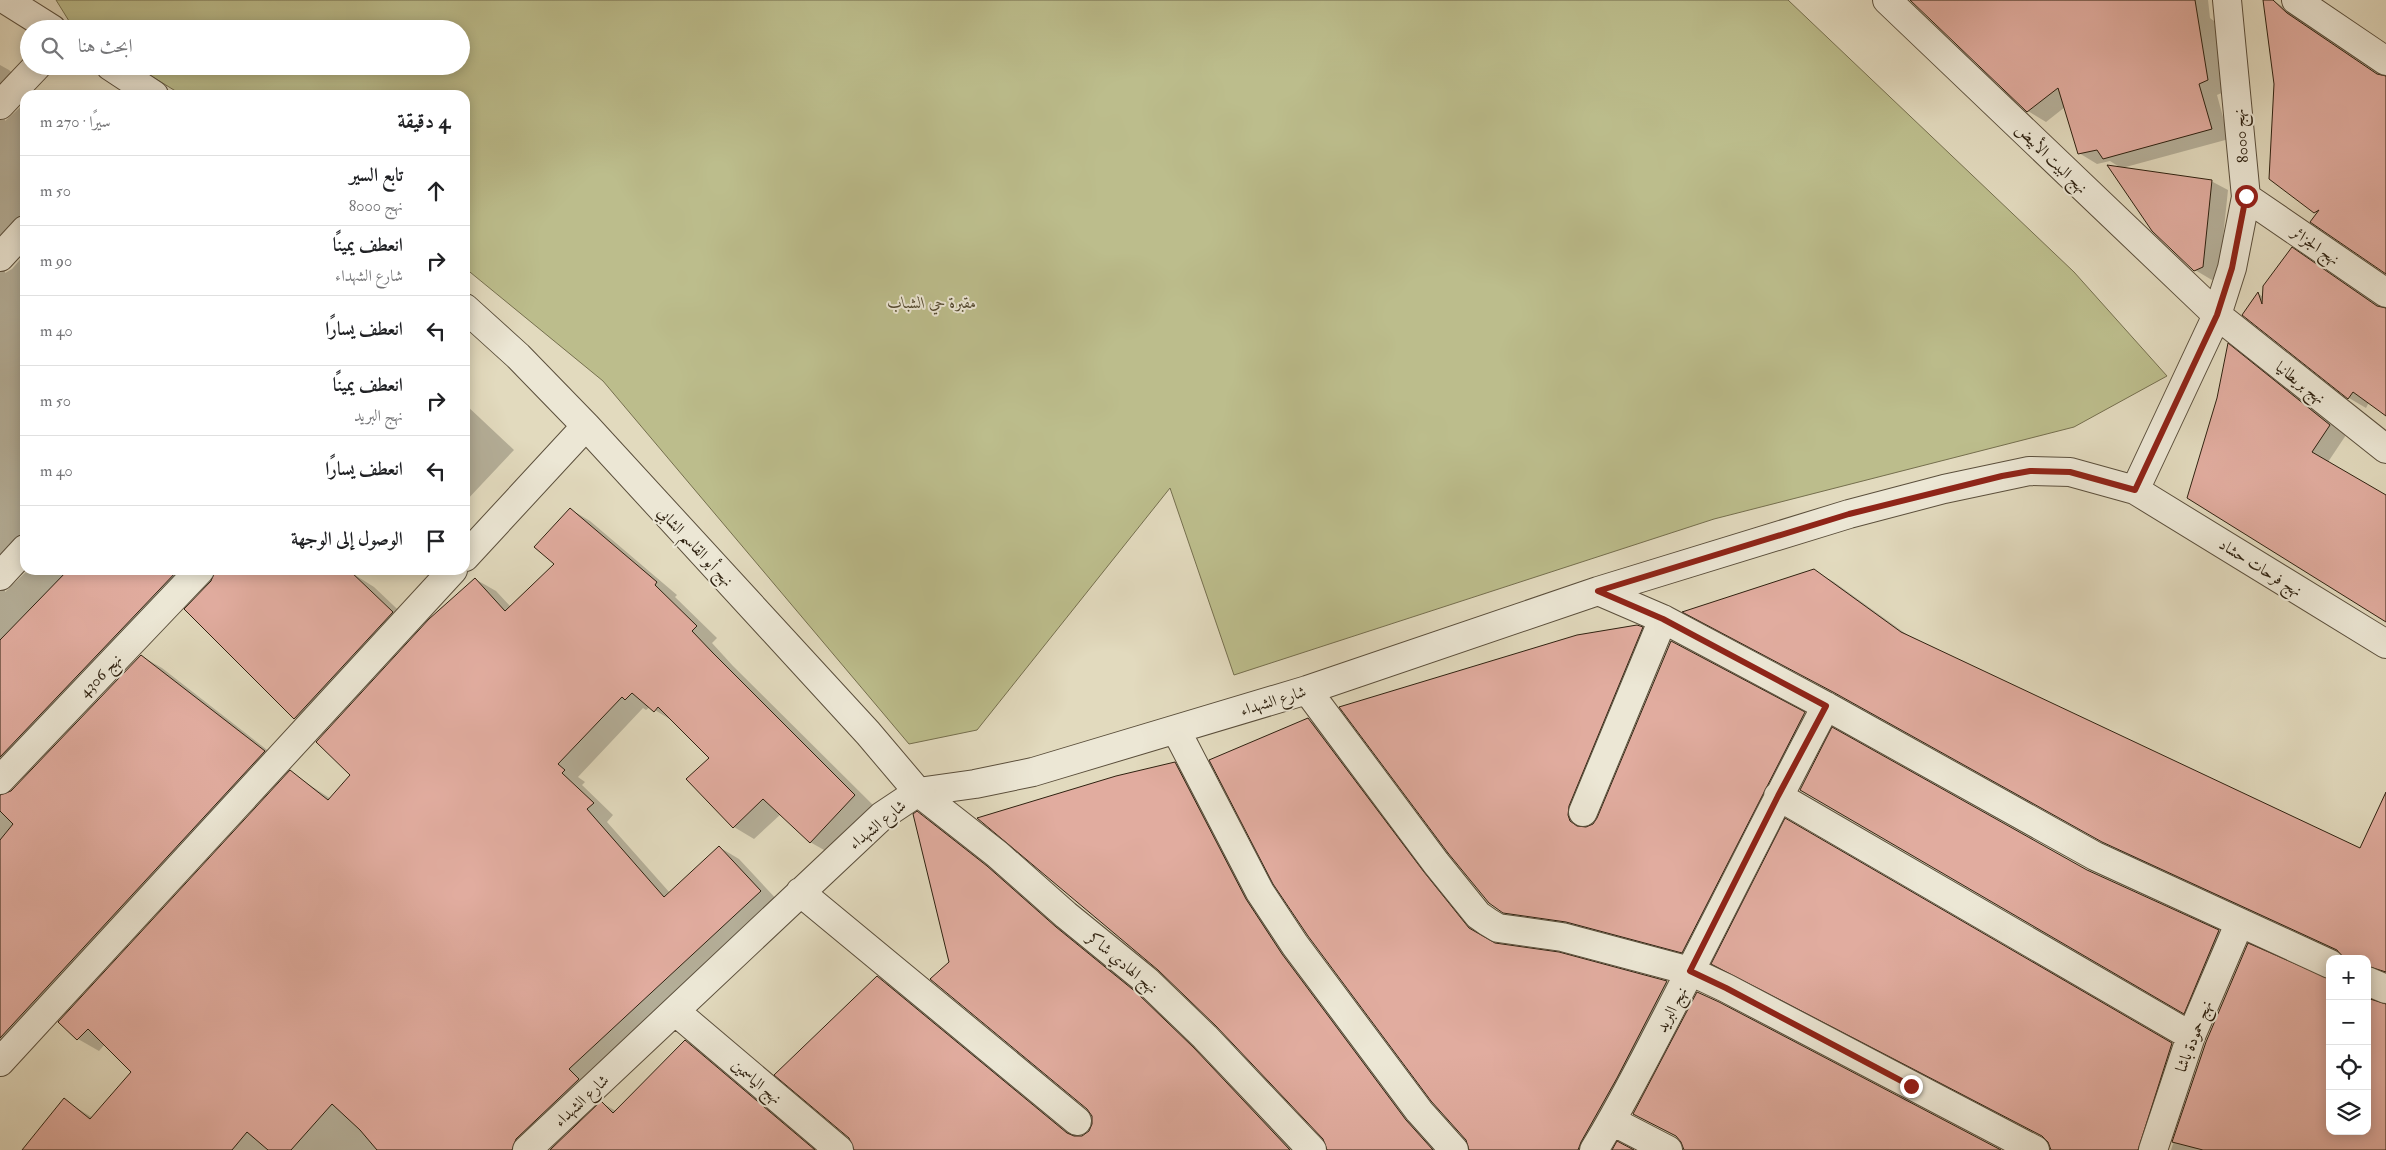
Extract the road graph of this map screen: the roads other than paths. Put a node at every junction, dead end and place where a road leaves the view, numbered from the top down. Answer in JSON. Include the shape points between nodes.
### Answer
{"nodes":[{"id":1,"x":6,"y":0,"type":"edge"},
{"id":2,"x":1887,"y":0,"type":"edge"},
{"id":3,"x":2227,"y":0,"type":"edge"},
{"id":4,"x":2296,"y":0,"type":"edge"},
{"id":5,"x":38,"y":20,"type":"edge"},
{"id":6,"x":2386,"y":61,"type":"edge"},
{"id":7,"x":28,"y":75,"type":"edge"},
{"id":8,"x":124,"y":75,"type":"edge"},
{"id":9,"x":146,"y":90,"type":"edge"},
{"id":10,"x":0,"y":105,"type":"edge"},
{"id":11,"x":2246,"y":196,"type":"junction"},
{"id":12,"x":20,"y":235,"type":"edge"},
{"id":13,"x":0,"y":257,"type":"edge"},
{"id":14,"x":2386,"y":293,"type":"edge"},
{"id":15,"x":470,"y":313,"type":"edge"},
{"id":16,"x":2217,"y":315,"type":"junction"},
{"id":17,"x":586,"y":426,"type":"junction"},
{"id":18,"x":2386,"y":449,"type":"edge"},
{"id":19,"x":2135,"y":490,"type":"junction"},
{"id":20,"x":470,"y":552,"type":"edge"},
{"id":21,"x":20,"y":554,"type":"edge"},
{"id":22,"x":195,"y":575,"type":"edge"},
{"id":23,"x":448,"y":575,"type":"edge"},
{"id":24,"x":0,"y":576,"type":"edge"},
{"id":25,"x":1598,"y":591,"type":"junction"},
{"id":26,"x":1663,"y":619,"type":"junction"},
{"id":27,"x":2386,"y":644,"type":"edge"},
{"id":28,"x":1307,"y":690,"type":"junction"},
{"id":29,"x":1826,"y":706,"type":"junction"},
{"id":30,"x":1176,"y":730,"type":"junction"},
{"id":31,"x":0,"y":780,"type":"edge"},
{"id":32,"x":918,"y":792,"type":"junction"},
{"id":33,"x":1778,"y":796,"type":"junction"},
{"id":34,"x":1583,"y":812,"type":"dead end"},
{"id":35,"x":800,"y":892,"type":"junction"},
{"id":36,"x":2238,"y":924,"type":"junction"},
{"id":37,"x":2326,"y":962,"type":"edge"},
{"id":38,"x":1690,"y":971,"type":"junction"},
{"id":39,"x":2371,"y":983,"type":"edge"},
{"id":40,"x":2386,"y":989,"type":"edge"},
{"id":41,"x":675,"y":1011,"type":"junction"},
{"id":42,"x":2190,"y":1036,"type":"junction"},
{"id":43,"x":0,"y":1062,"type":"edge"},
{"id":44,"x":1612,"y":1120,"type":"junction"},
{"id":45,"x":1077,"y":1121,"type":"dead end"},
{"id":46,"x":527,"y":1150,"type":"edge"},
{"id":47,"x":839,"y":1150,"type":"edge"},
{"id":48,"x":1312,"y":1150,"type":"edge"},
{"id":49,"x":1454,"y":1150,"type":"edge"},
{"id":50,"x":1594,"y":1150,"type":"edge"},
{"id":51,"x":1668,"y":1150,"type":"edge"},
{"id":52,"x":2035,"y":1150,"type":"edge"},
{"id":53,"x":2154,"y":1150,"type":"edge"}],
"edges":[{"from":1,"to":5,"type":"street"},
{"from":2,"to":16,"type":"street","name":"نهج البيت الأبيض"},
{"from":3,"to":11,"type":"street","name":"نهج 8000"},
{"from":4,"to":6,"type":"street"},
{"from":7,"to":10,"type":"street"},
{"from":8,"to":9,"type":"street"},
{"from":11,"to":14,"type":"street","name":"نهج الجزائر"},
{"from":11,"to":16,"type":"street","name":"نهج 8000","via":[[2232,268]]},
{"from":12,"to":13,"type":"street"},
{"from":15,"to":17,"type":"street","name":"نهج أبو القاسم الشابي"},
{"from":16,"to":18,"type":"street","name":"نهج بريطانيا"},
{"from":16,"to":19,"type":"street","name":"نهج 8000"},
{"from":17,"to":20,"type":"street"},
{"from":17,"to":32,"type":"street","name":"نهج أبو القاسم الشابي","via":[[868,733]]},
{"from":19,"to":25,"type":"street","name":"شارع الشهداء","via":[[2070,472],[2030,471],[2002,476],[1849,514]]},
{"from":19,"to":27,"type":"street","name":"نهج فرحات حشاد"},
{"from":21,"to":24,"type":"street"},
{"from":22,"to":31,"type":"street","name":"نهج 4306"},
{"from":23,"to":43,"type":"street"},
{"from":25,"to":26,"type":"street"},
{"from":25,"to":28,"type":"street","name":"شارع الشهداء"},
{"from":26,"to":29,"type":"street"},
{"from":26,"to":34,"type":"street"},
{"from":28,"to":30,"type":"street","name":"شارع الشهداء"},
{"from":28,"to":38,"type":"street","via":[[1478,915],[1498,928],[1562,937]]},
{"from":29,"to":33,"type":"street","name":"نهج البريد"},
{"from":29,"to":36,"type":"street","via":[[2095,856]]},
{"from":30,"to":32,"type":"street","name":"شارع الشهداء","via":[[1033,772]]},
{"from":30,"to":49,"type":"street","via":[[1260,892],[1295,946],[1419,1111]]},
{"from":32,"to":35,"type":"street","name":"شارع الشهداء","via":[[882,816]]},
{"from":32,"to":48,"type":"street","name":"نهج الهادي شاكر","via":[[1147,981]]},
{"from":33,"to":38,"type":"street","name":"نهج البريد"},
{"from":33,"to":42,"type":"street"},
{"from":35,"to":41,"type":"street","name":"شارع الشهداء"},
{"from":35,"to":45,"type":"street"},
{"from":36,"to":37,"type":"street"},
{"from":36,"to":42,"type":"street","name":"نهج حمودة باشا"},
{"from":38,"to":44,"type":"street","name":"نهج البريد"},
{"from":38,"to":52,"type":"street"},
{"from":39,"to":40,"type":"street"},
{"from":41,"to":46,"type":"street","name":"شارع الشهداء"},
{"from":41,"to":47,"type":"street","name":"نهج الياسمين"},
{"from":42,"to":53,"type":"street","name":"نهج حمودة باشا"},
{"from":44,"to":50,"type":"street","name":"نهج البريد"},
{"from":44,"to":51,"type":"street"}]}
